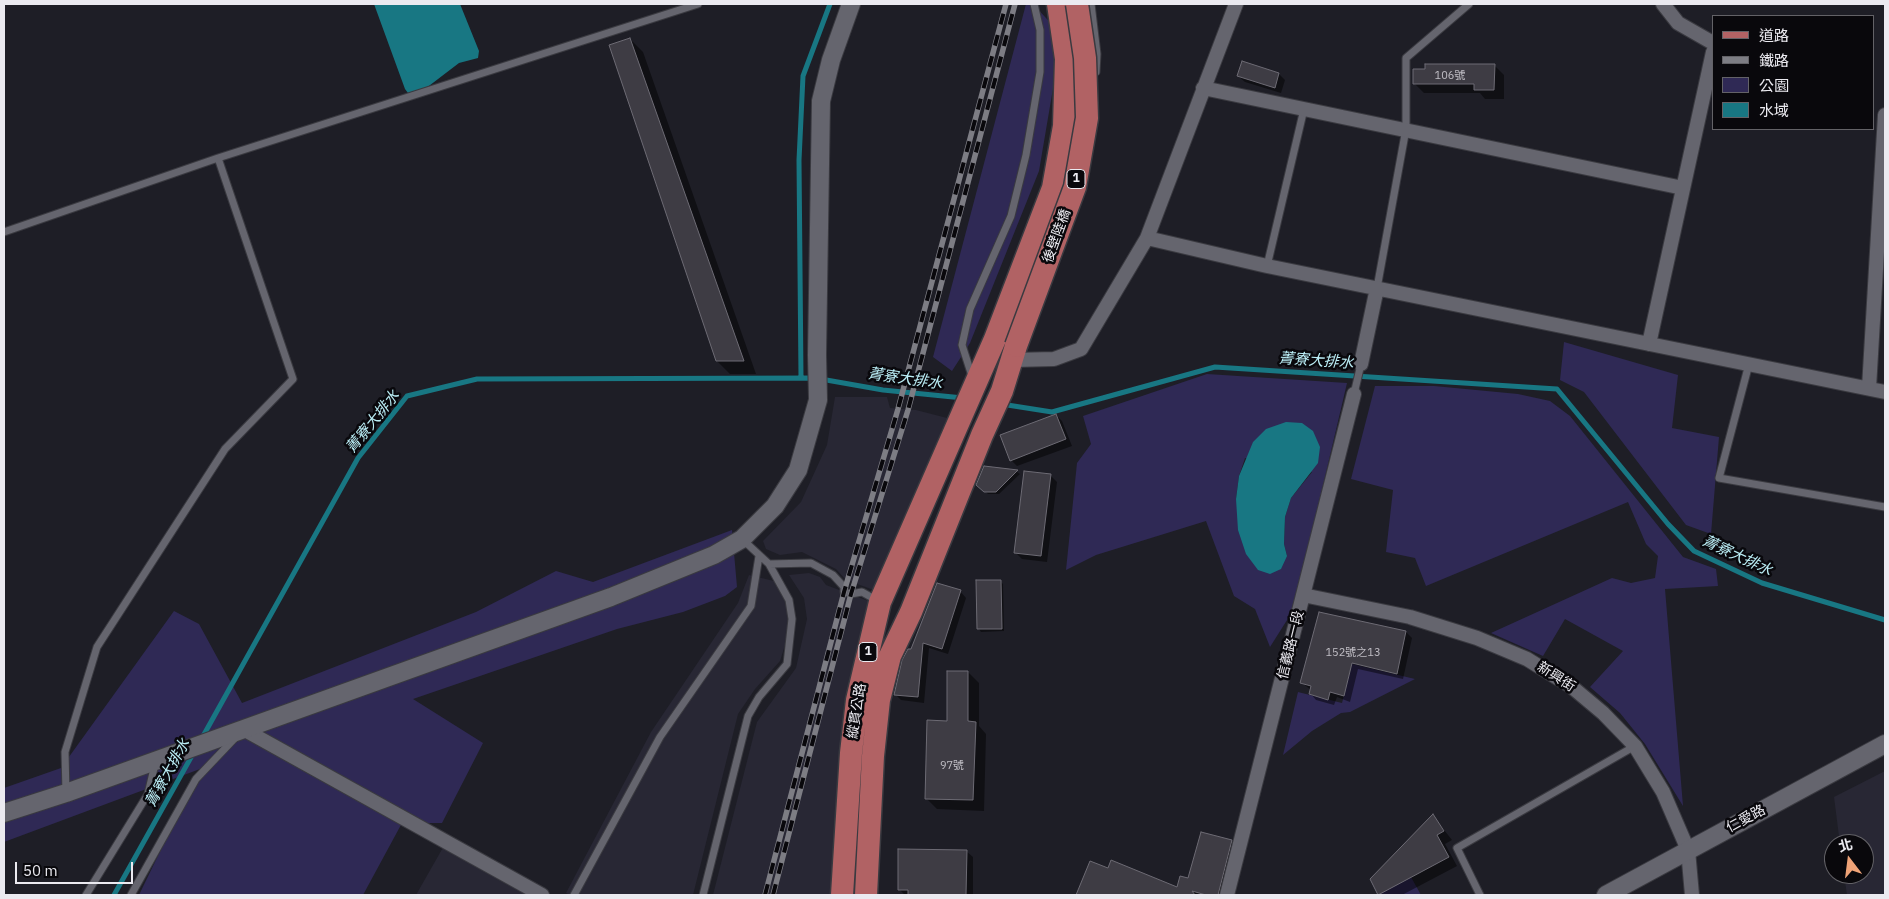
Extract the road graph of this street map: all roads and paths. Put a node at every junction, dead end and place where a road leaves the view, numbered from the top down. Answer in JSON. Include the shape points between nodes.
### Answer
{"nodes":[{"id":1,"x":698,"y":4,"type":"edge"},
{"id":2,"x":851,"y":4,"type":"edge"},
{"id":3,"x":1034,"y":4,"type":"edge"},
{"id":4,"x":1058,"y":4,"type":"edge"},
{"id":5,"x":1077,"y":4,"type":"edge"},
{"id":6,"x":1091,"y":4,"type":"edge"},
{"id":7,"x":1236,"y":4,"type":"edge"},
{"id":8,"x":1469,"y":4,"type":"edge"},
{"id":9,"x":1663,"y":4,"type":"edge"},
{"id":10,"x":1712,"y":42,"type":"edge"},
{"id":11,"x":1712,"y":57,"type":"edge"},
{"id":12,"x":1096,"y":82,"type":"dead end"},
{"id":13,"x":1203,"y":88,"type":"junction"},
{"id":14,"x":1095,"y":102,"type":"dead end"},
{"id":15,"x":1304,"y":109,"type":"junction"},
{"id":16,"x":1881,"y":116,"type":"edge"},
{"id":17,"x":1406,"y":129,"type":"junction"},
{"id":18,"x":218,"y":158,"type":"junction"},
{"id":19,"x":1683,"y":188,"type":"junction"},
{"id":20,"x":1882,"y":209,"type":"edge"},
{"id":21,"x":4,"y":232,"type":"edge"},
{"id":22,"x":1147,"y":238,"type":"junction"},
{"id":23,"x":1268,"y":266,"type":"junction"},
{"id":24,"x":1376,"y":288,"type":"junction"},
{"id":25,"x":1880,"y":297,"type":"edge"},
{"id":26,"x":1649,"y":344,"type":"junction"},
{"id":27,"x":1008,"y":348,"type":"junction"},
{"id":28,"x":1361,"y":364,"type":"joint"},
{"id":29,"x":1749,"y":364,"type":"junction"},
{"id":30,"x":974,"y":383,"type":"junction"},
{"id":31,"x":1869,"y":388,"type":"junction"},
{"id":32,"x":1885,"y":392,"type":"edge"},
{"id":33,"x":1354,"y":394,"type":"joint"},
{"id":34,"x":1885,"y":507,"type":"edge"},
{"id":35,"x":742,"y":539,"type":"junction"},
{"id":36,"x":759,"y":556,"type":"junction"},
{"id":37,"x":769,"y":564,"type":"junction"},
{"id":38,"x":1304,"y":595,"type":"junction"},
{"id":39,"x":880,"y":602,"type":"junction"},
{"id":40,"x":243,"y":729,"type":"junction"},
{"id":41,"x":1885,"y":744,"type":"edge"},
{"id":42,"x":1635,"y":746,"type":"junction"},
{"id":43,"x":160,"y":759,"type":"junction"},
{"id":44,"x":66,"y":793,"type":"junction"},
{"id":45,"x":4,"y":814,"type":"edge"},
{"id":46,"x":1688,"y":850,"type":"junction"},
{"id":47,"x":867,"y":855,"type":"junction"},
{"id":48,"x":845,"y":857,"type":"junction"},
{"id":49,"x":86,"y":895,"type":"edge"},
{"id":50,"x":132,"y":895,"type":"edge"},
{"id":51,"x":542,"y":895,"type":"edge"},
{"id":52,"x":574,"y":895,"type":"edge"},
{"id":53,"x":703,"y":895,"type":"edge"},
{"id":54,"x":842,"y":895,"type":"edge"},
{"id":55,"x":866,"y":895,"type":"edge"},
{"id":56,"x":1227,"y":895,"type":"edge"},
{"id":57,"x":1480,"y":895,"type":"edge"},
{"id":58,"x":1606,"y":895,"type":"edge"},
{"id":59,"x":1692,"y":895,"type":"edge"}],
"edges":[{"from":1,"to":18,"type":"lane"},
{"from":2,"to":35,"type":"street","via":[[831,60],[821,101],[818,400],[798,470],[775,506]]},
{"from":3,"to":30,"type":"lane","via":[[1040,30],[1040,72],[1026,155],[1011,216],[970,309],[962,345]]},
{"from":4,"to":27,"type":"main road","name":"後壁陸橋","number":"1","via":[[1066,59],[1064,126],[1053,188]]},
{"from":5,"to":27,"type":"main road","name":"後壁陸橋","number":"1","bridge":true,"via":[[1085,58],[1087,118],[1075,187]]},
{"from":6,"to":12,"type":"lane","via":[[1097,54]]},
{"from":7,"to":13,"type":"street"},
{"from":8,"to":17,"type":"lane","via":[[1406,58]]},
{"from":9,"to":10,"type":"street","via":[[1678,23]]},
{"from":11,"to":19,"type":"street"},
{"from":13,"to":15,"type":"street"},
{"from":13,"to":22,"type":"street"},
{"from":14,"to":27,"type":"lane","via":[[1083,184],[1041,297],[1017,341]]},
{"from":15,"to":17,"type":"street"},
{"from":15,"to":23,"type":"lane"},
{"from":16,"to":20,"type":"street"},
{"from":17,"to":19,"type":"street"},
{"from":17,"to":24,"type":"lane"},
{"from":18,"to":21,"type":"lane"},
{"from":18,"to":44,"type":"lane","via":[[293,379],[225,449],[97,647],[65,752]]},
{"from":19,"to":26,"type":"street"},
{"from":20,"to":25,"type":"street"},
{"from":22,"to":23,"type":"street"},
{"from":22,"to":27,"type":"street","via":[[1081,349],[1054,359]]},
{"from":23,"to":24,"type":"street"},
{"from":24,"to":26,"type":"street"},
{"from":24,"to":28,"type":"street"},
{"from":25,"to":31,"type":"street"},
{"from":26,"to":29,"type":"street"},
{"from":27,"to":30,"type":"main road","number":"1"},
{"from":27,"to":47,"type":"main road","name":"縱貫公路","number":"1","via":[[1002,391],[890,656],[880,700]]},
{"from":28,"to":33,"type":"lane"},
{"from":29,"to":31,"type":"street"},
{"from":29,"to":34,"type":"lane","via":[[1720,478]]},
{"from":30,"to":39,"type":"main road","name":"縱貫公路","number":"1"},
{"from":31,"to":32,"type":"street"},
{"from":33,"to":38,"type":"street","name":"信義路一段"},
{"from":35,"to":36,"type":"lane"},
{"from":35,"to":40,"type":"street","via":[[706,558],[610,597]]},
{"from":36,"to":37,"type":"lane"},
{"from":36,"to":52,"type":"lane","via":[[751,606],[660,737]]},
{"from":37,"to":39,"type":"lane","via":[[811,563],[833,576],[844,587],[844,592],[862,592]]},
{"from":37,"to":53,"type":"lane","via":[[789,600],[792,619],[787,664],[759,697],[748,716]]},
{"from":38,"to":42,"type":"street","name":"新興街","via":[[1410,617],[1477,638],[1527,659],[1572,686],[1603,712]]},
{"from":38,"to":56,"type":"street","name":"信義路一段"},
{"from":39,"to":48,"type":"main road","name":"縱貫公路","number":"1","via":[[857,700]]},
{"from":40,"to":43,"type":"street"},
{"from":40,"to":50,"type":"lane","via":[[196,779]]},
{"from":40,"to":51,"type":"street"},
{"from":41,"to":46,"type":"street","name":"仁愛路"},
{"from":42,"to":46,"type":"street","name":"新興街","via":[[1663,792]]},
{"from":42,"to":57,"type":"lane","via":[[1457,848]]},
{"from":43,"to":44,"type":"street"},
{"from":43,"to":49,"type":"lane","via":[[148,794]]},
{"from":44,"to":45,"type":"street"},
{"from":46,"to":58,"type":"street","name":"仁愛路"},
{"from":46,"to":59,"type":"street","name":"新興街"},
{"from":47,"to":48,"type":"main road"},
{"from":47,"to":55,"type":"main road","name":"縱貫公路","number":"1"},
{"from":48,"to":54,"type":"main road","name":"縱貫公路","number":"1"}]}
